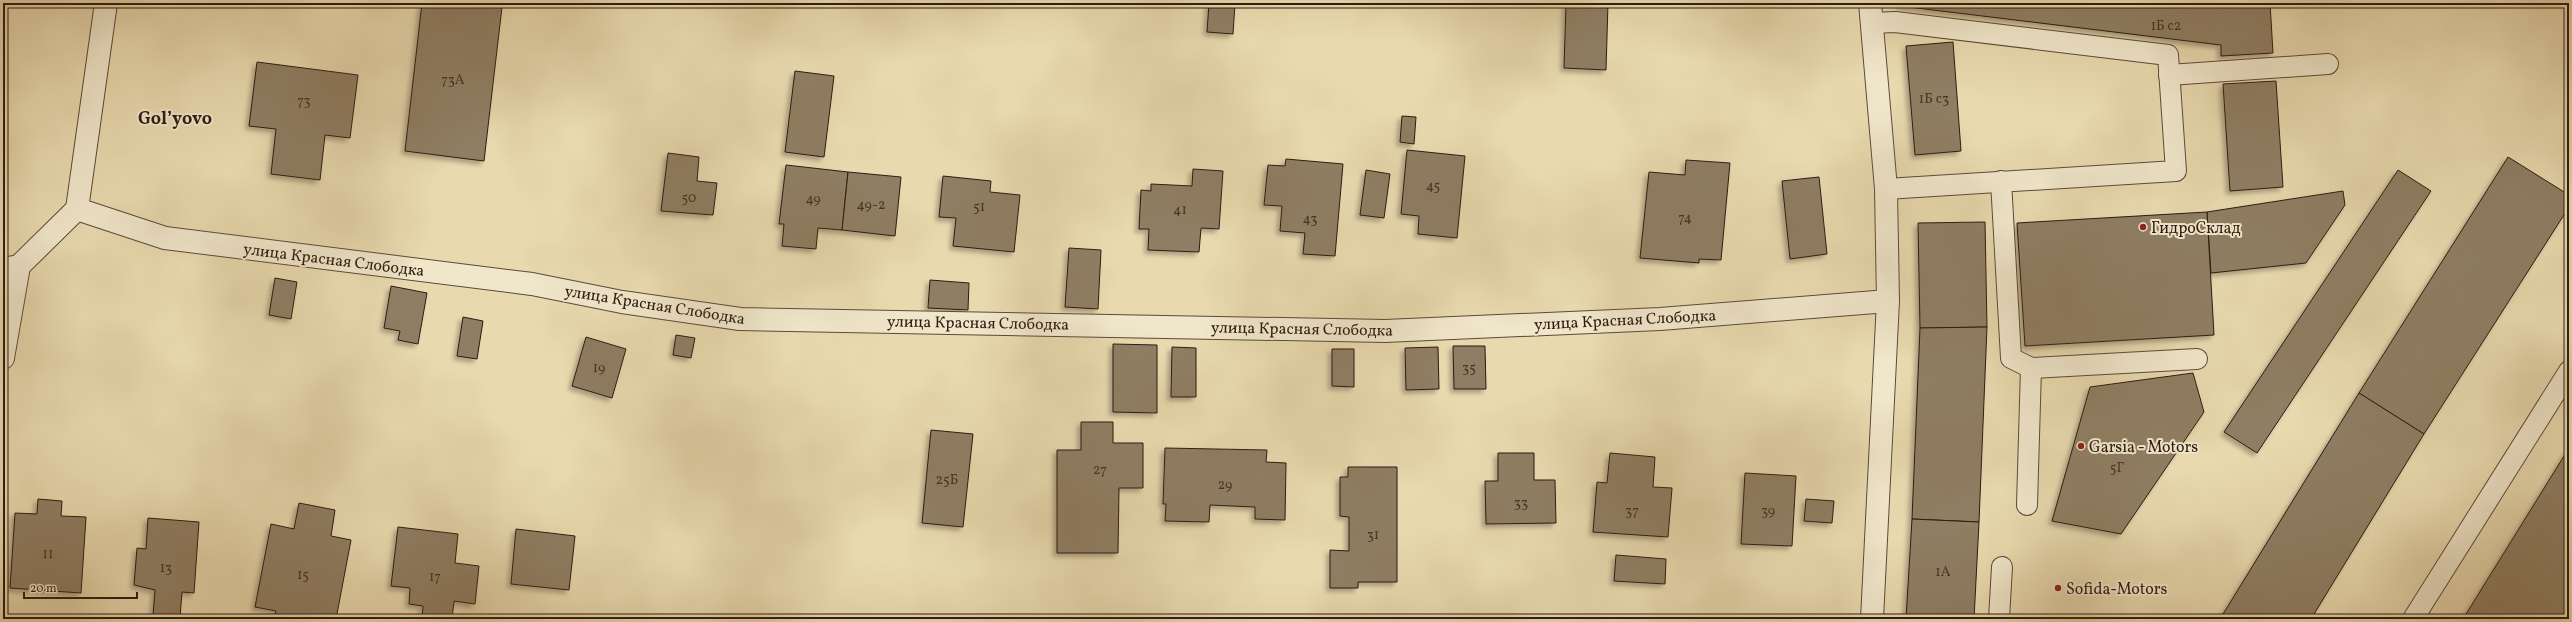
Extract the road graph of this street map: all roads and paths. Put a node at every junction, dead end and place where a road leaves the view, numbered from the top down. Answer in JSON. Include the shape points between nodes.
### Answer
{"nodes":[{"id":1,"x":106,"y":3,"type":"edge"},
{"id":2,"x":1871,"y":13,"type":"edge"},
{"id":3,"x":2328,"y":64,"type":"dead end"},
{"id":4,"x":2169,"y":75,"type":"junction"},
{"id":5,"x":2001,"y":181,"type":"junction"},
{"id":6,"x":1886,"y":188,"type":"junction"},
{"id":7,"x":77,"y":209,"type":"junction"},
{"id":8,"x":11,"y":268,"type":"edge"},
{"id":9,"x":1888,"y":301,"type":"junction"},
{"id":10,"x":3,"y":358,"type":"edge"},
{"id":11,"x":2198,"y":359,"type":"dead end"},
{"id":12,"x":2031,"y":368,"type":"junction"},
{"id":13,"x":2569,"y":371,"type":"edge"},
{"id":14,"x":2027,"y":505,"type":"dead end"},
{"id":15,"x":2002,"y":567,"type":"dead end"},
{"id":16,"x":1872,"y":619,"type":"edge"},
{"id":17,"x":1999,"y":619,"type":"edge"},
{"id":18,"x":2413,"y":619,"type":"edge"}],
"edges":[{"from":1,"to":7,"type":"street"},
{"from":2,"to":4,"type":"lane","via":[[1895,22],[2168,55]]},
{"from":2,"to":6,"type":"street"},
{"from":3,"to":4,"type":"lane"},
{"from":4,"to":5,"type":"lane","via":[[2176,170]]},
{"from":5,"to":6,"type":"lane"},
{"from":5,"to":12,"type":"lane","via":[[2011,358]]},
{"from":6,"to":9,"type":"street"},
{"from":7,"to":8,"type":"street"},
{"from":7,"to":9,"type":"street","name":"улица Красная Слободка","via":[[165,238],[532,284],[622,302],[740,318],[1385,331],[1660,319]]},
{"from":8,"to":10,"type":"street"},
{"from":9,"to":16,"type":"street"},
{"from":11,"to":12,"type":"lane"},
{"from":12,"to":14,"type":"lane"},
{"from":13,"to":18,"type":"lane"},
{"from":15,"to":17,"type":"lane"}]}
